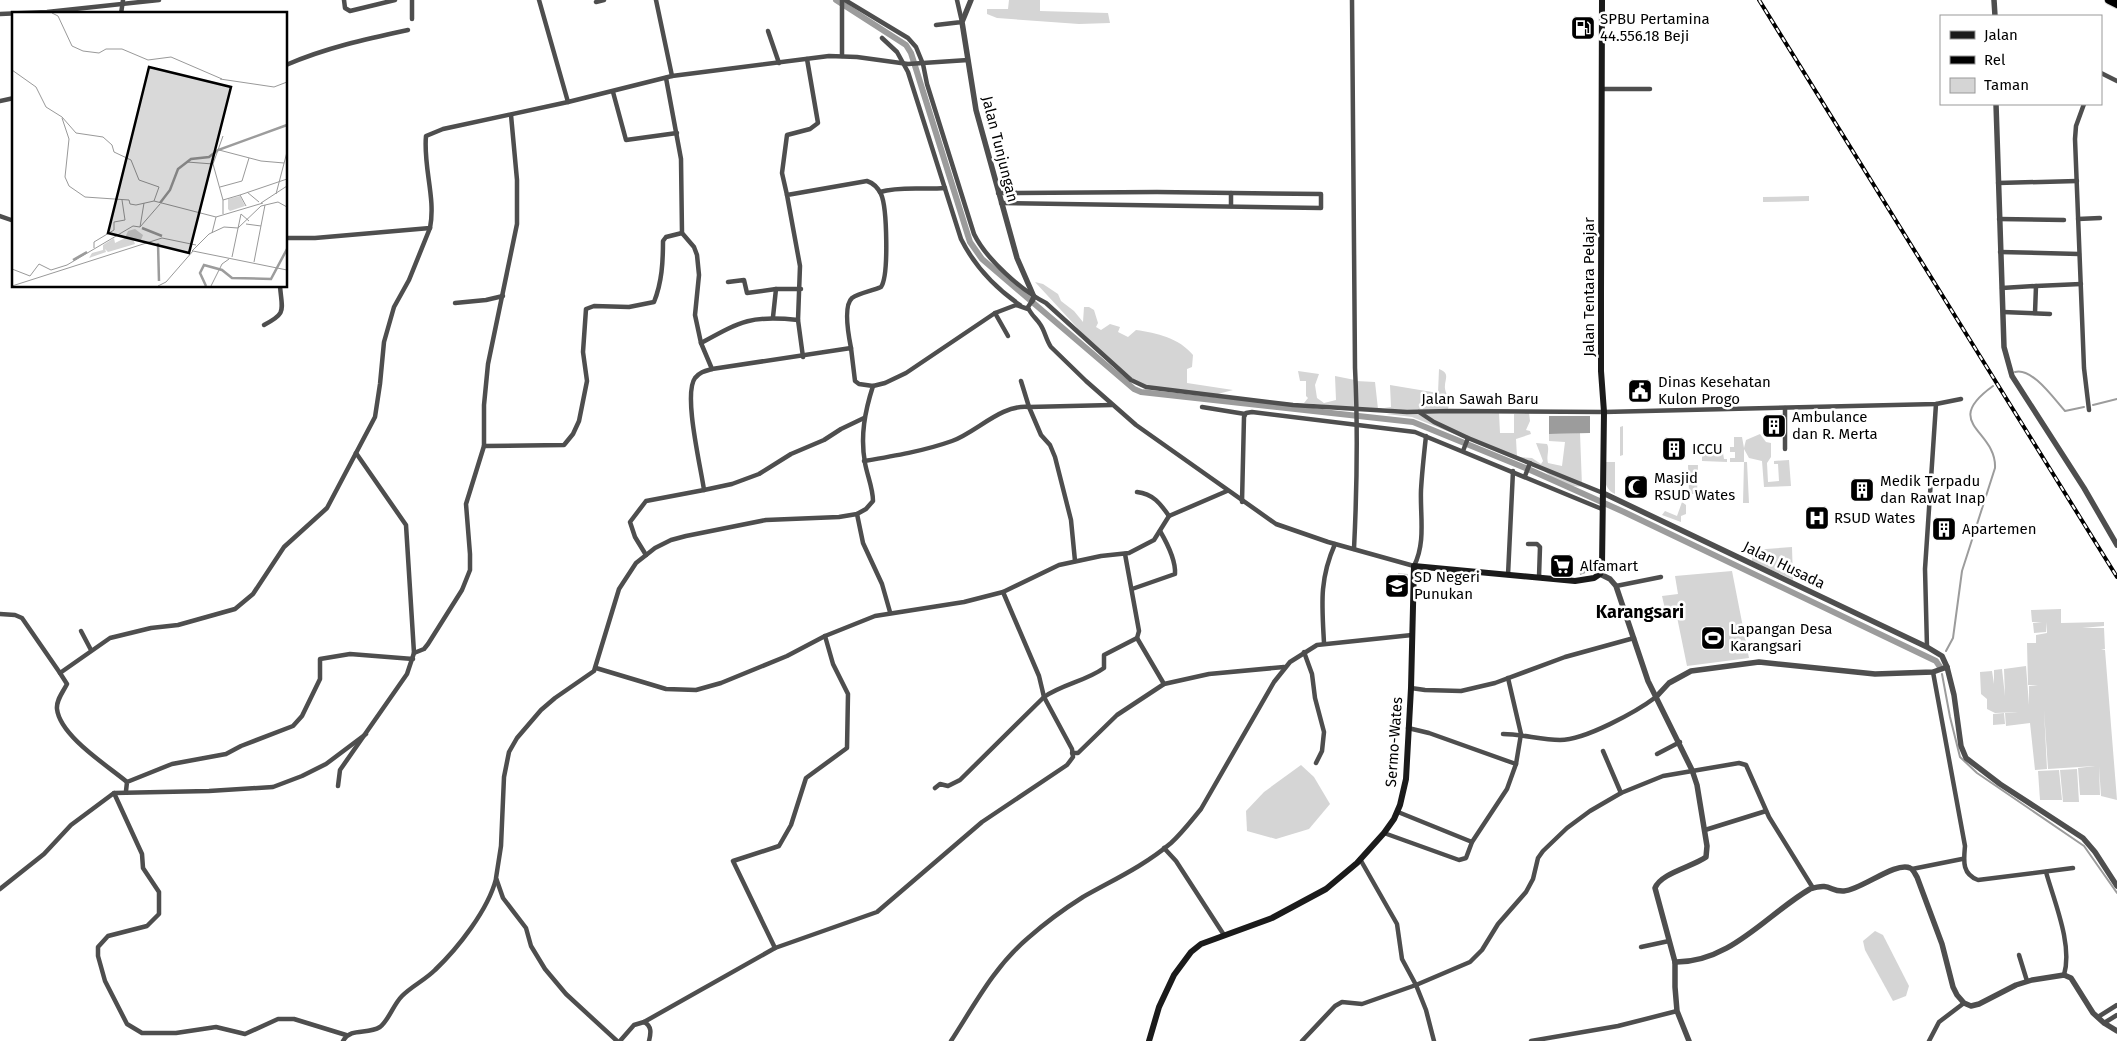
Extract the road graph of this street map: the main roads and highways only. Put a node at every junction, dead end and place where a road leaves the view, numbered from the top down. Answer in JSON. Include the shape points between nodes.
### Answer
{"nodes":[{"id":1,"x":1602,"y":0,"type":"edge"},
{"id":2,"x":2109,"y":0,"type":"edge"},
{"id":3,"x":2117,"y":4,"type":"edge"},
{"id":4,"x":1539,"y":577,"type":"joint"},
{"id":5,"x":1149,"y":1041,"type":"edge"}],
"edges":[{"from":1,"to":4,"type":"main road","name":"Jalan Tentara Pelajar","via":[[1602,566],[1600,574],[1594,578],[1575,581]]},
{"from":2,"to":3,"type":"highway"},
{"from":4,"to":5,"type":"main road","name":"Sermo-Wates","via":[[1414,566],[1406,779],[1398,812],[1360,859],[1326,889],[1294,908],[1201,944],[1191,952],[1174,975]]}]}
